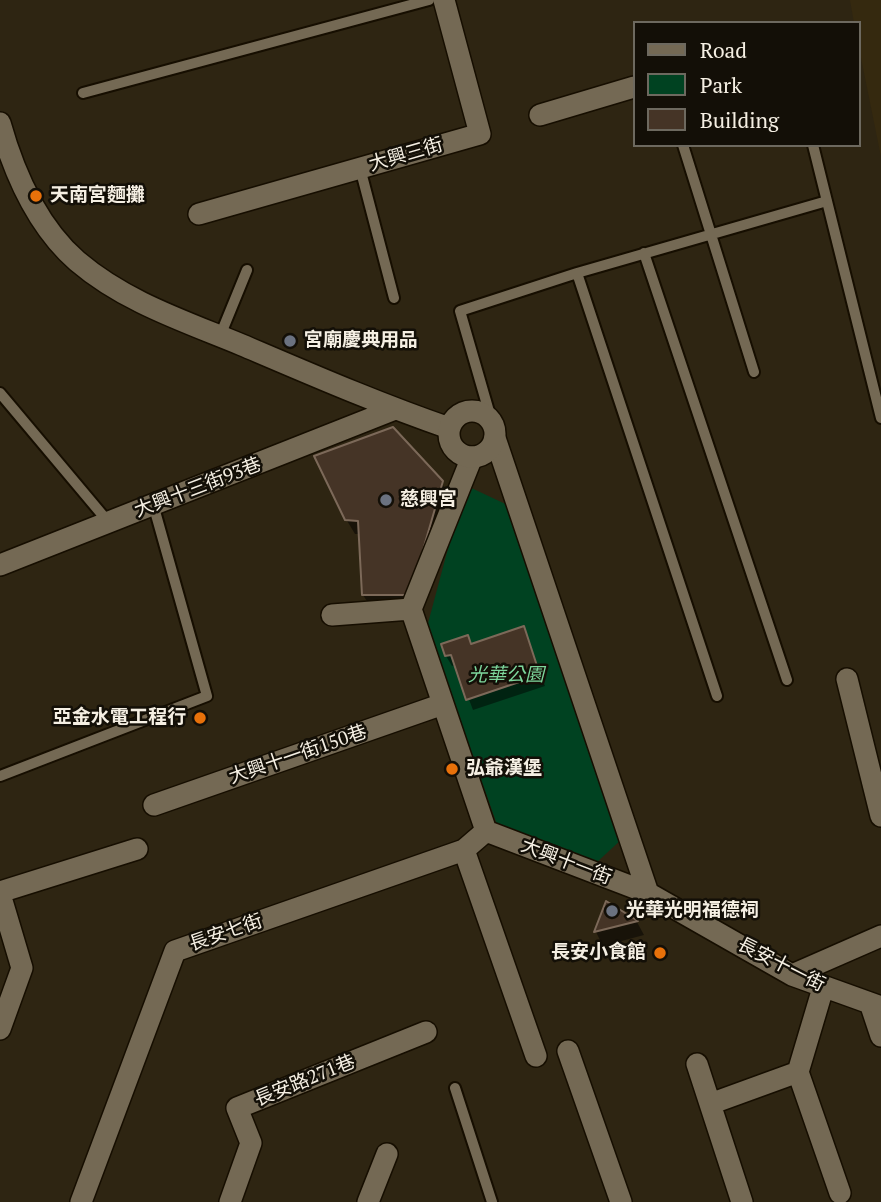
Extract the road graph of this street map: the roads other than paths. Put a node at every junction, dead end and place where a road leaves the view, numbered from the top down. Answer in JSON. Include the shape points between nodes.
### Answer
{"nodes":[{"id":1,"x":429,"y":0,"type":"edge"},
{"id":2,"x":443,"y":0,"type":"edge"},
{"id":3,"x":632,"y":88,"type":"edge"},
{"id":4,"x":83,"y":93,"type":"dead end"},
{"id":5,"x":540,"y":115,"type":"dead end"},
{"id":6,"x":0,"y":123,"type":"edge"},
{"id":7,"x":684,"y":147,"type":"edge"},
{"id":8,"x":814,"y":147,"type":"edge"},
{"id":9,"x":4,"y":151,"type":"edge"},
{"id":10,"x":360,"y":168,"type":"junction"},
{"id":11,"x":827,"y":201,"type":"junction"},
{"id":12,"x":199,"y":214,"type":"dead end"},
{"id":13,"x":711,"y":234,"type":"junction"},
{"id":14,"x":644,"y":253,"type":"junction"},
{"id":15,"x":247,"y":270,"type":"dead end"},
{"id":16,"x":577,"y":273,"type":"junction"},
{"id":17,"x":394,"y":298,"type":"dead end"},
{"id":18,"x":219,"y":336,"type":"junction"},
{"id":19,"x":754,"y":372,"type":"dead end"},
{"id":20,"x":0,"y":393,"type":"edge"},
{"id":21,"x":395,"y":410,"type":"junction"},
{"id":22,"x":881,"y":418,"type":"edge"},
{"id":23,"x":449,"y":428,"type":"junction"},
{"id":24,"x":494,"y":430,"type":"junction"},
{"id":25,"x":472,"y":457,"type":"junction"},
{"id":26,"x":153,"y":505,"type":"junction"},
{"id":27,"x":110,"y":524,"type":"junction"},
{"id":28,"x":0,"y":565,"type":"edge"},
{"id":29,"x":411,"y":608,"type":"junction"},
{"id":30,"x":332,"y":615,"type":"dead end"},
{"id":31,"x":848,"y":679,"type":"dead end"},
{"id":32,"x":787,"y":680,"type":"dead end"},
{"id":33,"x":717,"y":696,"type":"dead end"},
{"id":34,"x":443,"y":704,"type":"junction"},
{"id":35,"x":0,"y":776,"type":"edge"},
{"id":36,"x":154,"y":805,"type":"dead end"},
{"id":37,"x":881,"y":816,"type":"edge"},
{"id":38,"x":486,"y":831,"type":"junction"},
{"id":39,"x":137,"y":849,"type":"dead end"},
{"id":40,"x":464,"y":850,"type":"junction"},
{"id":41,"x":0,"y":893,"type":"edge"},
{"id":42,"x":648,"y":893,"type":"junction"},
{"id":43,"x":881,"y":936,"type":"edge"},
{"id":44,"x":792,"y":975,"type":"junction"},
{"id":45,"x":823,"y":988,"type":"junction"},
{"id":46,"x":875,"y":1005,"type":"edge"},
{"id":47,"x":0,"y":1030,"type":"edge"},
{"id":48,"x":426,"y":1032,"type":"dead end"},
{"id":49,"x":881,"y":1036,"type":"edge"},
{"id":50,"x":568,"y":1051,"type":"dead end"},
{"id":51,"x":536,"y":1056,"type":"dead end"},
{"id":52,"x":697,"y":1064,"type":"dead end"},
{"id":53,"x":798,"y":1072,"type":"junction"},
{"id":54,"x":455,"y":1088,"type":"dead end"},
{"id":55,"x":710,"y":1104,"type":"junction"},
{"id":56,"x":387,"y":1154,"type":"dead end"},
{"id":57,"x":839,"y":1193,"type":"dead end"},
{"id":58,"x":81,"y":1202,"type":"edge"},
{"id":59,"x":230,"y":1202,"type":"edge"},
{"id":60,"x":368,"y":1202,"type":"edge"},
{"id":61,"x":492,"y":1202,"type":"edge"},
{"id":62,"x":621,"y":1202,"type":"edge"},
{"id":63,"x":742,"y":1202,"type":"edge"}],
"edges":[{"from":1,"to":4,"type":"lane"},
{"from":2,"to":10,"type":"street","name":"大興三街","via":[[480,134]]},
{"from":3,"to":5,"type":"street"},
{"from":6,"to":9,"type":"street"},
{"from":7,"to":13,"type":"lane"},
{"from":8,"to":11,"type":"lane"},
{"from":9,"to":18,"type":"street","via":[[31,206],[75,259],[107,284],[155,311]]},
{"from":10,"to":12,"type":"street","name":"大興三街"},
{"from":10,"to":17,"type":"lane"},
{"from":11,"to":13,"type":"lane"},
{"from":11,"to":22,"type":"lane"},
{"from":13,"to":14,"type":"lane"},
{"from":13,"to":19,"type":"lane"},
{"from":14,"to":16,"type":"lane"},
{"from":14,"to":32,"type":"lane"},
{"from":15,"to":18,"type":"lane"},
{"from":16,"to":24,"type":"lane","via":[[460,312]]},
{"from":16,"to":33,"type":"lane"},
{"from":18,"to":21,"type":"street"},
{"from":20,"to":27,"type":"lane"},
{"from":21,"to":23,"type":"street"},
{"from":21,"to":26,"type":"street","name":"大興十三街93巷"},
{"from":23,"to":24,"type":"street","via":[[465,411],[484,414]]},
{"from":23,"to":25,"type":"street","via":[[452,446]]},
{"from":24,"to":25,"type":"street","via":[[486,453]]},
{"from":24,"to":42,"type":"street","name":"大興十一街"},
{"from":25,"to":29,"type":"street"},
{"from":26,"to":27,"type":"street","name":"大興十三街93巷"},
{"from":26,"to":35,"type":"lane","via":[[207,696]]},
{"from":27,"to":28,"type":"street","name":"大興十三街93巷"},
{"from":29,"to":30,"type":"street"},
{"from":29,"to":34,"type":"street"},
{"from":31,"to":37,"type":"street"},
{"from":34,"to":36,"type":"street","name":"大興十一街150巷"},
{"from":34,"to":38,"type":"street"},
{"from":38,"to":40,"type":"street","name":"長安七街"},
{"from":38,"to":42,"type":"street","name":"大興十一街"},
{"from":39,"to":41,"type":"street"},
{"from":40,"to":51,"type":"street"},
{"from":40,"to":58,"type":"street","name":"長安七街","via":[[175,951]]},
{"from":41,"to":47,"type":"street","via":[[22,968]]},
{"from":42,"to":44,"type":"street","name":"長安十一街"},
{"from":43,"to":44,"type":"street"},
{"from":44,"to":45,"type":"street","name":"長安十一街"},
{"from":45,"to":46,"type":"street","name":"長安十一街"},
{"from":45,"to":53,"type":"street"},
{"from":46,"to":49,"type":"street"},
{"from":48,"to":59,"type":"street","name":"長安路271巷","via":[[237,1108],[251,1143]]},
{"from":50,"to":62,"type":"street"},
{"from":52,"to":55,"type":"street"},
{"from":53,"to":55,"type":"street"},
{"from":53,"to":57,"type":"street"},
{"from":54,"to":61,"type":"lane"},
{"from":55,"to":63,"type":"street"},
{"from":56,"to":60,"type":"street"}]}
